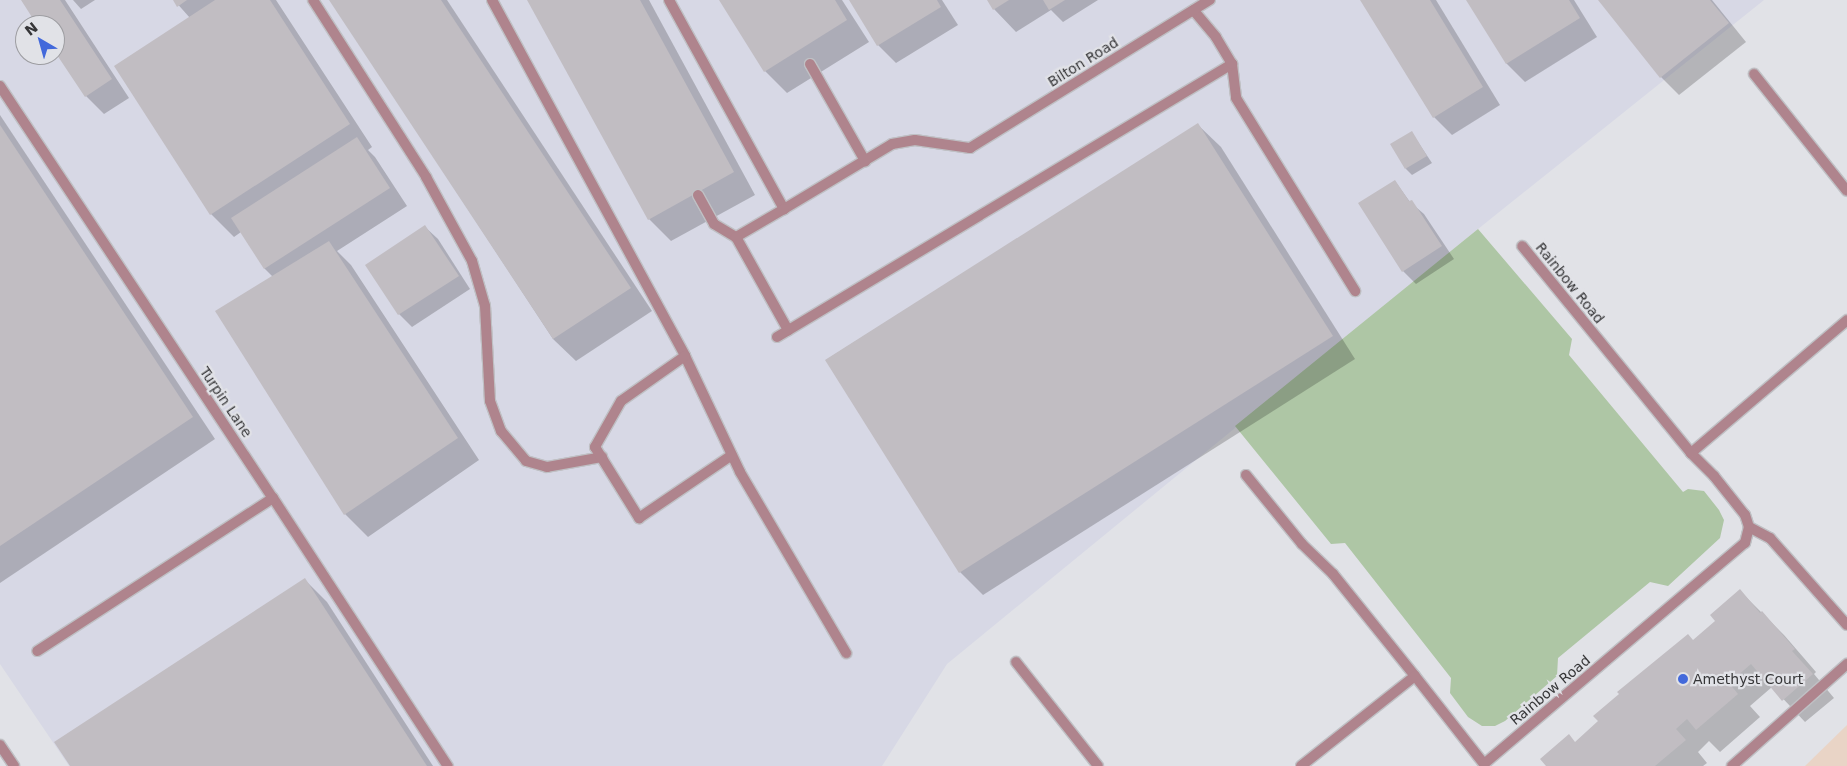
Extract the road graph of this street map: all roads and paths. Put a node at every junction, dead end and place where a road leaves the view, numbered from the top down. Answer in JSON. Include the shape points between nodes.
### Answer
{"nodes":[{"id":1,"x":313,"y":0,"type":"edge"},
{"id":2,"x":492,"y":0,"type":"edge"},
{"id":3,"x":669,"y":0,"type":"edge"},
{"id":4,"x":1210,"y":0,"type":"edge"},
{"id":5,"x":1193,"y":10,"type":"junction"},
{"id":6,"x":810,"y":64,"type":"dead end"},
{"id":7,"x":1232,"y":64,"type":"junction"},
{"id":8,"x":1754,"y":74,"type":"dead end"},
{"id":9,"x":0,"y":86,"type":"edge"},
{"id":10,"x":865,"y":161,"type":"junction"},
{"id":11,"x":1847,"y":191,"type":"edge"},
{"id":12,"x":698,"y":195,"type":"dead end"},
{"id":13,"x":784,"y":209,"type":"junction"},
{"id":14,"x":736,"y":237,"type":"junction"},
{"id":15,"x":1522,"y":246,"type":"dead end"},
{"id":16,"x":1356,"y":291,"type":"dead end"},
{"id":17,"x":1847,"y":320,"type":"edge"},
{"id":18,"x":788,"y":330,"type":"junction"},
{"id":19,"x":777,"y":337,"type":"dead end"},
{"id":20,"x":685,"y":356,"type":"junction"},
{"id":21,"x":1690,"y":453,"type":"junction"},
{"id":22,"x":732,"y":456,"type":"junction"},
{"id":23,"x":602,"y":457,"type":"junction"},
{"id":24,"x":1246,"y":475,"type":"dead end"},
{"id":25,"x":273,"y":498,"type":"junction"},
{"id":26,"x":1749,"y":527,"type":"junction"},
{"id":27,"x":1847,"y":625,"type":"edge"},
{"id":28,"x":37,"y":651,"type":"dead end"},
{"id":29,"x":846,"y":653,"type":"dead end"},
{"id":30,"x":1016,"y":662,"type":"dead end"},
{"id":31,"x":1847,"y":664,"type":"edge"},
{"id":32,"x":1414,"y":676,"type":"junction"},
{"id":33,"x":0,"y":745,"type":"edge"},
{"id":34,"x":1484,"y":765,"type":"edge"},
{"id":35,"x":14,"y":766,"type":"edge"},
{"id":36,"x":448,"y":766,"type":"edge"},
{"id":37,"x":1098,"y":766,"type":"edge"},
{"id":38,"x":1301,"y":766,"type":"edge"},
{"id":39,"x":1732,"y":766,"type":"edge"}],
"edges":[{"from":1,"to":23,"type":"street","via":[[426,177],[472,261],[485,306],[490,401],[500,431],[526,461],[547,467]]},
{"from":2,"to":20,"type":"street"},
{"from":3,"to":13,"type":"street"},
{"from":4,"to":5,"type":"street","name":"Bilton Road"},
{"from":5,"to":7,"type":"street","via":[[1216,37]]},
{"from":5,"to":10,"type":"street","name":"Bilton Road","via":[[970,148],[915,140],[892,144]]},
{"from":6,"to":10,"type":"street"},
{"from":7,"to":16,"type":"street","via":[[1236,98]]},
{"from":7,"to":18,"type":"street"},
{"from":8,"to":11,"type":"street"},
{"from":9,"to":25,"type":"street","name":"Turpin Lane"},
{"from":10,"to":13,"type":"street"},
{"from":12,"to":14,"type":"street","via":[[714,224]]},
{"from":13,"to":14,"type":"street"},
{"from":14,"to":18,"type":"street"},
{"from":15,"to":21,"type":"street","name":"Rainbow Road"},
{"from":17,"to":21,"type":"street"},
{"from":18,"to":19,"type":"street"},
{"from":20,"to":22,"type":"street"},
{"from":20,"to":23,"type":"street","via":[[621,401],[595,447]]},
{"from":21,"to":26,"type":"street","name":"Rainbow Road","via":[[1719,482],[1745,515]]},
{"from":22,"to":23,"type":"street","via":[[639,518]]},
{"from":22,"to":29,"type":"street"},
{"from":24,"to":32,"type":"street","name":"Rainbow Road","via":[[1302,544],[1334,574]]},
{"from":25,"to":28,"type":"street"},
{"from":25,"to":36,"type":"street","name":"Turpin Lane"},
{"from":26,"to":27,"type":"street","via":[[1770,538]]},
{"from":26,"to":34,"type":"street","name":"Rainbow Road","via":[[1744,543]]},
{"from":30,"to":37,"type":"street"},
{"from":31,"to":39,"type":"street"},
{"from":32,"to":34,"type":"street","name":"Rainbow Road"},
{"from":32,"to":38,"type":"street"},
{"from":33,"to":35,"type":"street"}]}
